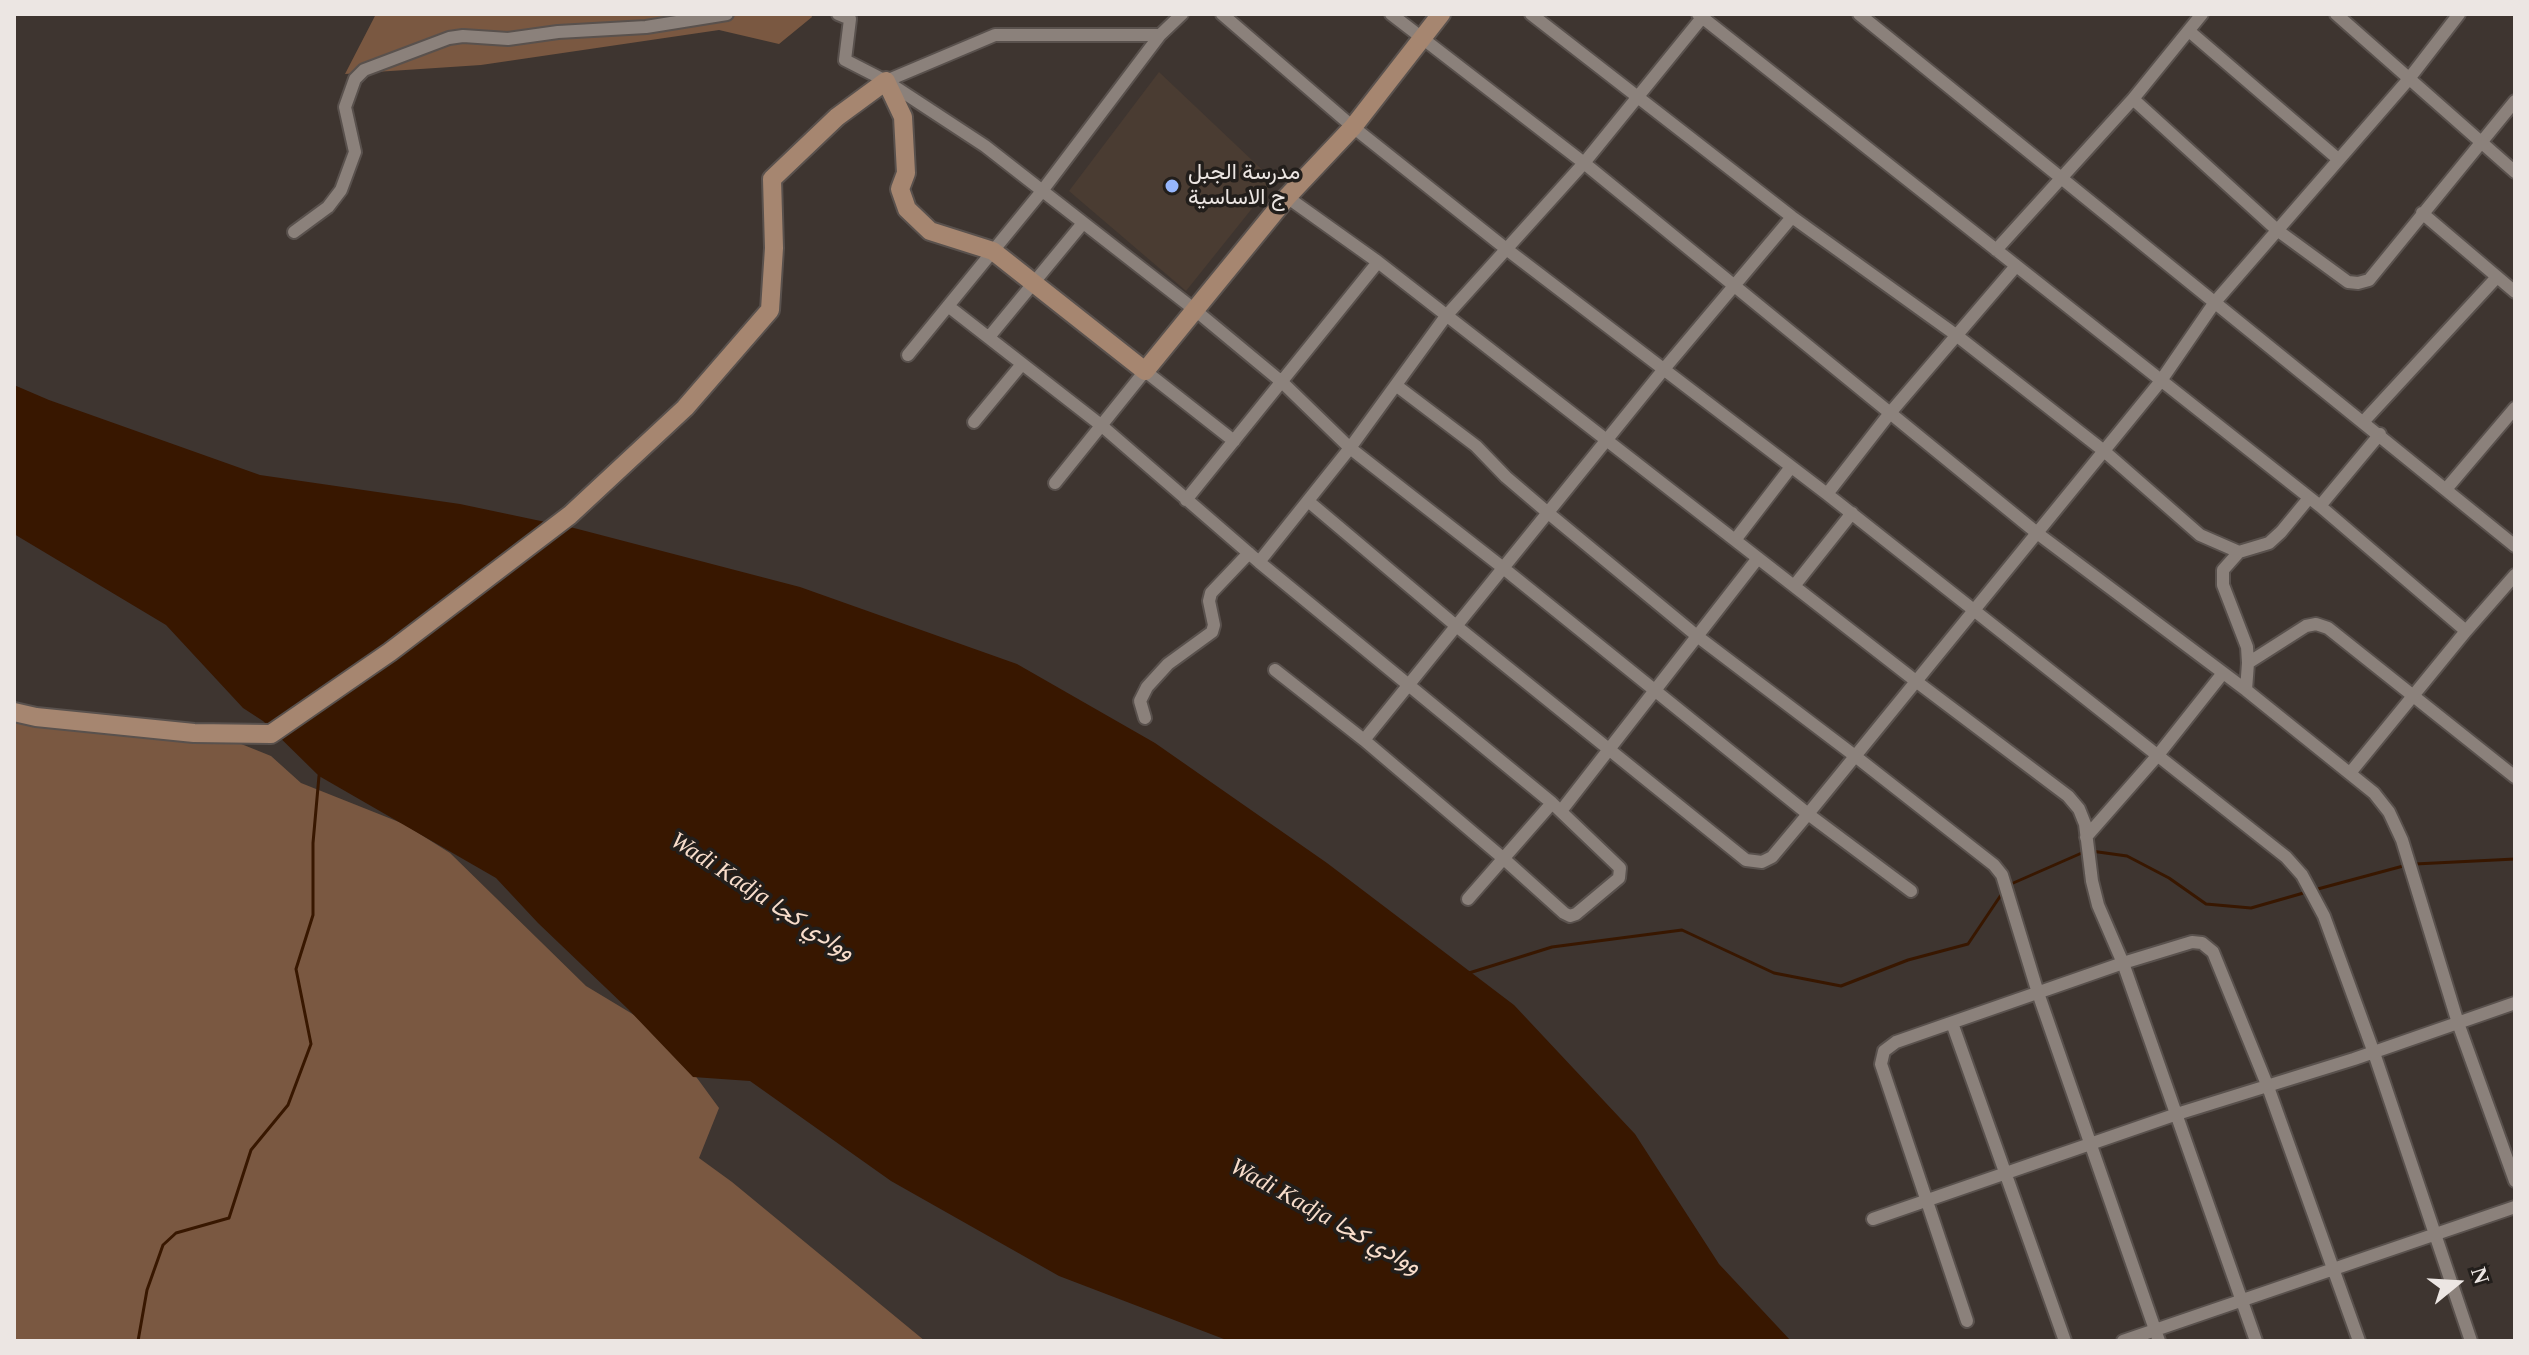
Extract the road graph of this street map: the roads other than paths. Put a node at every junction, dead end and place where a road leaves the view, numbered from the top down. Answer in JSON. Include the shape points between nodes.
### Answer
{"nodes":[{"id":1,"x":727,"y":14,"type":"edge"},
{"id":2,"x":838,"y":14,"type":"edge"},
{"id":3,"x":1182,"y":14,"type":"edge"},
{"id":4,"x":1222,"y":14,"type":"edge"},
{"id":5,"x":1391,"y":14,"type":"edge"},
{"id":6,"x":1441,"y":14,"type":"edge"},
{"id":7,"x":1531,"y":14,"type":"edge"},
{"id":8,"x":1859,"y":14,"type":"edge"},
{"id":9,"x":2202,"y":14,"type":"edge"},
{"id":10,"x":2336,"y":14,"type":"edge"},
{"id":11,"x":2459,"y":14,"type":"edge"},
{"id":12,"x":1702,"y":15,"type":"edge"},
{"id":13,"x":2189,"y":31,"type":"junction"},
{"id":14,"x":1160,"y":35,"type":"junction"},
{"id":15,"x":1422,"y":38,"type":"junction"},
{"id":16,"x":2408,"y":80,"type":"junction"},
{"id":17,"x":886,"y":81,"type":"junction"},
{"id":18,"x":1637,"y":96,"type":"junction"},
{"id":19,"x":2133,"y":99,"type":"junction"},
{"id":20,"x":2515,"y":101,"type":"edge"},
{"id":21,"x":1353,"y":127,"type":"junction"},
{"id":22,"x":2479,"y":142,"type":"junction"},
{"id":23,"x":2338,"y":159,"type":"junction"},
{"id":24,"x":1584,"y":163,"type":"junction"},
{"id":25,"x":2515,"y":172,"type":"edge"},
{"id":26,"x":2063,"y":178,"type":"junction"},
{"id":27,"x":1042,"y":191,"type":"junction"},
{"id":28,"x":1287,"y":197,"type":"junction"},
{"id":29,"x":2422,"y":213,"type":"junction"},
{"id":30,"x":1792,"y":217,"type":"junction"},
{"id":31,"x":1083,"y":223,"type":"junction"},
{"id":32,"x":2277,"y":230,"type":"junction"},
{"id":33,"x":294,"y":232,"type":"dead end"},
{"id":34,"x":1505,"y":248,"type":"junction"},
{"id":35,"x":1996,"y":250,"type":"junction"},
{"id":36,"x":993,"y":251,"type":"junction"},
{"id":37,"x":1378,"y":262,"type":"junction"},
{"id":38,"x":2016,"y":266,"type":"junction"},
{"id":39,"x":2497,"y":277,"type":"junction"},
{"id":40,"x":1034,"y":284,"type":"junction"},
{"id":41,"x":1732,"y":286,"type":"junction"},
{"id":42,"x":2515,"y":292,"type":"edge"},
{"id":43,"x":2215,"y":302,"type":"junction"},
{"id":44,"x":948,"y":306,"type":"junction"},
{"id":45,"x":1195,"y":310,"type":"junction"},
{"id":46,"x":1446,"y":316,"type":"junction"},
{"id":47,"x":1956,"y":335,"type":"junction"},
{"id":48,"x":989,"y":337,"type":"junction"},
{"id":49,"x":908,"y":355,"type":"dead end"},
{"id":50,"x":1022,"y":364,"type":"junction"},
{"id":51,"x":1664,"y":369,"type":"junction"},
{"id":52,"x":1145,"y":371,"type":"junction"},
{"id":53,"x":2160,"y":382,"type":"junction"},
{"id":54,"x":1283,"y":383,"type":"junction"},
{"id":55,"x":1397,"y":386,"type":"junction"},
{"id":56,"x":2515,"y":408,"type":"edge"},
{"id":57,"x":1890,"y":413,"type":"junction"},
{"id":58,"x":2364,"y":421,"type":"junction"},
{"id":59,"x":974,"y":422,"type":"dead end"},
{"id":60,"x":1102,"y":426,"type":"junction"},
{"id":61,"x":2380,"y":434,"type":"junction"},
{"id":62,"x":1234,"y":441,"type":"junction"},
{"id":63,"x":1608,"y":441,"type":"junction"},
{"id":64,"x":1350,"y":448,"type":"junction"},
{"id":65,"x":2104,"y":451,"type":"junction"},
{"id":66,"x":1791,"y":467,"type":"junction"},
{"id":67,"x":1055,"y":483,"type":"dead end"},
{"id":68,"x":2447,"y":488,"type":"junction"},
{"id":69,"x":1827,"y":494,"type":"junction"},
{"id":70,"x":1186,"y":500,"type":"junction"},
{"id":71,"x":1308,"y":501,"type":"junction"},
{"id":72,"x":2314,"y":502,"type":"junction"},
{"id":73,"x":1547,"y":512,"type":"junction"},
{"id":74,"x":1852,"y":513,"type":"junction"},
{"id":75,"x":2037,"y":533,"type":"junction"},
{"id":76,"x":1735,"y":540,"type":"junction"},
{"id":77,"x":2515,"y":546,"type":"edge"},
{"id":78,"x":2239,"y":552,"type":"junction"},
{"id":79,"x":1254,"y":557,"type":"junction"},
{"id":80,"x":1758,"y":558,"type":"junction"},
{"id":81,"x":1502,"y":567,"type":"junction"},
{"id":82,"x":2515,"y":575,"type":"edge"},
{"id":83,"x":1794,"y":586,"type":"junction"},
{"id":84,"x":1974,"y":610,"type":"junction"},
{"id":85,"x":1455,"y":625,"type":"junction"},
{"id":86,"x":2466,"y":631,"type":"junction"},
{"id":87,"x":1697,"y":636,"type":"junction"},
{"id":88,"x":2248,"y":663,"type":"junction"},
{"id":89,"x":1275,"y":670,"type":"dead end"},
{"id":90,"x":2223,"y":673,"type":"junction"},
{"id":91,"x":1917,"y":682,"type":"junction"},
{"id":92,"x":1408,"y":684,"type":"junction"},
{"id":93,"x":2246,"y":690,"type":"junction"},
{"id":94,"x":1653,"y":691,"type":"junction"},
{"id":95,"x":2413,"y":696,"type":"junction"},
{"id":96,"x":14,"y":712,"type":"edge"},
{"id":97,"x":1145,"y":718,"type":"dead end"},
{"id":98,"x":1364,"y":740,"type":"junction"},
{"id":99,"x":1609,"y":748,"type":"junction"},
{"id":100,"x":2158,"y":755,"type":"junction"},
{"id":101,"x":1855,"y":756,"type":"junction"},
{"id":102,"x":2350,"y":773,"type":"junction"},
{"id":103,"x":2515,"y":777,"type":"edge"},
{"id":104,"x":1556,"y":807,"type":"junction"},
{"id":105,"x":1808,"y":814,"type":"junction"},
{"id":106,"x":2086,"y":837,"type":"junction"},
{"id":107,"x":1504,"y":859,"type":"junction"},
{"id":108,"x":1911,"y":891,"type":"dead end"},
{"id":109,"x":1468,"y":899,"type":"dead end"},
{"id":110,"x":2123,"y":963,"type":"junction"},
{"id":111,"x":2038,"y":993,"type":"junction"},
{"id":112,"x":2515,"y":1003,"type":"edge"},
{"id":113,"x":1952,"y":1023,"type":"junction"},
{"id":114,"x":2458,"y":1023,"type":"junction"},
{"id":115,"x":2374,"y":1053,"type":"junction"},
{"id":116,"x":2268,"y":1087,"type":"junction"},
{"id":117,"x":2177,"y":1114,"type":"junction"},
{"id":118,"x":2092,"y":1144,"type":"junction"},
{"id":119,"x":2006,"y":1174,"type":"junction"},
{"id":120,"x":2515,"y":1181,"type":"edge"},
{"id":121,"x":1927,"y":1202,"type":"junction"},
{"id":122,"x":2515,"y":1207,"type":"edge"},
{"id":123,"x":1873,"y":1219,"type":"dead end"},
{"id":124,"x":2436,"y":1234,"type":"junction"},
{"id":125,"x":2334,"y":1269,"type":"junction"},
{"id":126,"x":2241,"y":1300,"type":"junction"},
{"id":127,"x":1967,"y":1321,"type":"dead end"},
{"id":128,"x":2157,"y":1335,"type":"edge"},
{"id":129,"x":2065,"y":1341,"type":"edge"},
{"id":130,"x":2123,"y":1341,"type":"edge"},
{"id":131,"x":2256,"y":1341,"type":"edge"},
{"id":132,"x":2359,"y":1341,"type":"edge"},
{"id":133,"x":2471,"y":1341,"type":"edge"}],
"edges":[{"from":1,"to":33,"type":"street","via":[[508,39],[449,38],[364,70],[345,107],[355,152],[341,190]]},
{"from":2,"to":17,"type":"street","via":[[850,19],[845,60]]},
{"from":3,"to":14,"type":"street"},
{"from":4,"to":21,"type":"street"},
{"from":5,"to":15,"type":"street"},
{"from":6,"to":15,"type":"main road"},
{"from":7,"to":18,"type":"street"},
{"from":8,"to":26,"type":"street"},
{"from":9,"to":13,"type":"street"},
{"from":10,"to":16,"type":"street"},
{"from":11,"to":16,"type":"street"},
{"from":12,"to":18,"type":"street"},
{"from":12,"to":35,"type":"street"},
{"from":13,"to":19,"type":"street"},
{"from":13,"to":23,"type":"street"},
{"from":14,"to":17,"type":"street","via":[[995,35]]},
{"from":14,"to":27,"type":"street"},
{"from":15,"to":21,"type":"main road"},
{"from":15,"to":24,"type":"street"},
{"from":16,"to":22,"type":"street"},
{"from":16,"to":23,"type":"street"},
{"from":17,"to":27,"type":"street"},
{"from":17,"to":36,"type":"main road","via":[[903,117],[906,173],[900,189],[907,209],[930,231]]},
{"from":17,"to":96,"type":"main road","via":[[837,117],[772,179],[770,310],[685,408],[570,515],[390,652],[271,734],[194,733]]},
{"from":18,"to":24,"type":"street"},
{"from":18,"to":30,"type":"street"},
{"from":19,"to":26,"type":"street"},
{"from":19,"to":32,"type":"street"},
{"from":20,"to":22,"type":"street"},
{"from":21,"to":28,"type":"main road"},
{"from":21,"to":34,"type":"street"},
{"from":22,"to":25,"type":"street"},
{"from":22,"to":29,"type":"street"},
{"from":23,"to":32,"type":"street"},
{"from":24,"to":34,"type":"street"},
{"from":24,"to":41,"type":"street"},
{"from":26,"to":35,"type":"street"},
{"from":26,"to":43,"type":"street"},
{"from":27,"to":31,"type":"street"},
{"from":27,"to":36,"type":"street"},
{"from":28,"to":37,"type":"street"},
{"from":28,"to":45,"type":"main road"},
{"from":29,"to":32,"type":"street","via":[[2369,280],[2358,283],[2348,282]]},
{"from":29,"to":39,"type":"street"},
{"from":30,"to":41,"type":"street"},
{"from":30,"to":47,"type":"street"},
{"from":31,"to":40,"type":"street"},
{"from":31,"to":45,"type":"street"},
{"from":32,"to":43,"type":"street"},
{"from":34,"to":46,"type":"street"},
{"from":34,"to":51,"type":"street"},
{"from":35,"to":38,"type":"street"},
{"from":36,"to":40,"type":"main road"},
{"from":36,"to":44,"type":"street"},
{"from":37,"to":46,"type":"street"},
{"from":37,"to":54,"type":"street"},
{"from":38,"to":47,"type":"street"},
{"from":38,"to":53,"type":"street"},
{"from":39,"to":42,"type":"street"},
{"from":39,"to":58,"type":"street"},
{"from":40,"to":48,"type":"street"},
{"from":40,"to":52,"type":"main road"},
{"from":41,"to":51,"type":"street"},
{"from":41,"to":57,"type":"street"},
{"from":43,"to":53,"type":"street"},
{"from":43,"to":58,"type":"street"},
{"from":44,"to":48,"type":"street"},
{"from":44,"to":49,"type":"street"},
{"from":45,"to":52,"type":"main road"},
{"from":45,"to":54,"type":"street"},
{"from":46,"to":55,"type":"street"},
{"from":46,"to":63,"type":"street"},
{"from":47,"to":57,"type":"street"},
{"from":47,"to":65,"type":"street"},
{"from":48,"to":50,"type":"street"},
{"from":50,"to":59,"type":"street"},
{"from":50,"to":60,"type":"street"},
{"from":51,"to":63,"type":"street"},
{"from":51,"to":66,"type":"street"},
{"from":52,"to":60,"type":"street"},
{"from":52,"to":62,"type":"street"},
{"from":53,"to":65,"type":"street"},
{"from":53,"to":72,"type":"street"},
{"from":54,"to":62,"type":"street"},
{"from":54,"to":64,"type":"street"},
{"from":55,"to":64,"type":"street"},
{"from":55,"to":73,"type":"street","via":[[1476,446]]},
{"from":56,"to":68,"type":"street"},
{"from":57,"to":69,"type":"street"},
{"from":57,"to":75,"type":"street"},
{"from":58,"to":61,"type":"street"},
{"from":60,"to":67,"type":"street"},
{"from":60,"to":70,"type":"street"},
{"from":61,"to":68,"type":"street"},
{"from":61,"to":72,"type":"street"},
{"from":62,"to":70,"type":"street"},
{"from":63,"to":73,"type":"street"},
{"from":63,"to":76,"type":"street"},
{"from":64,"to":71,"type":"street"},
{"from":64,"to":81,"type":"street"},
{"from":65,"to":75,"type":"street"},
{"from":65,"to":78,"type":"street","via":[[2200,535]]},
{"from":66,"to":69,"type":"street"},
{"from":66,"to":76,"type":"street"},
{"from":68,"to":77,"type":"street"},
{"from":69,"to":74,"type":"street"},
{"from":70,"to":79,"type":"street"},
{"from":71,"to":79,"type":"street"},
{"from":71,"to":85,"type":"street"},
{"from":72,"to":78,"type":"street","via":[[2269,543]]},
{"from":72,"to":86,"type":"street"},
{"from":73,"to":81,"type":"street"},
{"from":73,"to":87,"type":"street"},
{"from":74,"to":83,"type":"street"},
{"from":74,"to":84,"type":"street"},
{"from":75,"to":84,"type":"street"},
{"from":75,"to":90,"type":"street"},
{"from":76,"to":80,"type":"street"},
{"from":78,"to":88,"type":"street","via":[[2223,570],[2223,585]]},
{"from":79,"to":92,"type":"street"},
{"from":79,"to":97,"type":"street","via":[[1211,593],[1212,632],[1147,687],[1140,701]]},
{"from":80,"to":83,"type":"street"},
{"from":80,"to":87,"type":"street"},
{"from":81,"to":85,"type":"street"},
{"from":81,"to":94,"type":"street"},
{"from":82,"to":86,"type":"street"},
{"from":83,"to":91,"type":"street"},
{"from":84,"to":91,"type":"street"},
{"from":84,"to":100,"type":"street"},
{"from":85,"to":92,"type":"street"},
{"from":85,"to":99,"type":"street"},
{"from":86,"to":95,"type":"street"},
{"from":87,"to":94,"type":"street"},
{"from":87,"to":101,"type":"street"},
{"from":88,"to":93,"type":"street"},
{"from":88,"to":95,"type":"street","via":[[2316,624]]},
{"from":89,"to":98,"type":"street"},
{"from":90,"to":93,"type":"street"},
{"from":90,"to":100,"type":"street"},
{"from":91,"to":101,"type":"street"},
{"from":91,"to":106,"type":"street","via":[[2068,796],[2079,809]]},
{"from":92,"to":98,"type":"street"},
{"from":92,"to":104,"type":"street"},
{"from":93,"to":102,"type":"street"},
{"from":94,"to":99,"type":"street"},
{"from":94,"to":105,"type":"street"},
{"from":95,"to":102,"type":"street"},
{"from":95,"to":103,"type":"street"},
{"from":98,"to":107,"type":"street"},
{"from":99,"to":104,"type":"street"},
{"from":99,"to":105,"type":"street","via":[[1755,863],[1772,857]]},
{"from":100,"to":106,"type":"street"},
{"from":100,"to":115,"type":"street","via":[[2302,875],[2324,916]]},
{"from":101,"to":105,"type":"street"},
{"from":101,"to":111,"type":"street","via":[[2002,875]]},
{"from":102,"to":114,"type":"street","via":[[2389,812],[2402,840]]},
{"from":104,"to":107,"type":"street"},
{"from":104,"to":107,"type":"street","via":[[1620,868],[1619,878],[1570,916]]},
{"from":105,"to":108,"type":"street"},
{"from":106,"to":110,"type":"street","via":[[2098,905]]},
{"from":107,"to":109,"type":"street"},
{"from":110,"to":111,"type":"street"},
{"from":110,"to":116,"type":"street","via":[[2192,942],[2213,952]]},
{"from":110,"to":117,"type":"street"},
{"from":111,"to":113,"type":"street"},
{"from":111,"to":118,"type":"street"},
{"from":112,"to":114,"type":"street"},
{"from":113,"to":119,"type":"street"},
{"from":113,"to":121,"type":"street","via":[[1896,1042],[1884,1051],[1881,1064]]},
{"from":114,"to":115,"type":"street"},
{"from":114,"to":120,"type":"street"},
{"from":115,"to":116,"type":"street"},
{"from":115,"to":124,"type":"street"},
{"from":116,"to":117,"type":"street"},
{"from":116,"to":125,"type":"street"},
{"from":117,"to":118,"type":"street"},
{"from":117,"to":126,"type":"street"},
{"from":118,"to":119,"type":"street"},
{"from":118,"to":128,"type":"street"},
{"from":119,"to":121,"type":"street"},
{"from":119,"to":129,"type":"street"},
{"from":121,"to":123,"type":"street"},
{"from":121,"to":127,"type":"street"},
{"from":122,"to":124,"type":"street"},
{"from":124,"to":125,"type":"street"},
{"from":124,"to":133,"type":"street"},
{"from":125,"to":126,"type":"street"},
{"from":125,"to":132,"type":"street"},
{"from":126,"to":128,"type":"street"},
{"from":126,"to":131,"type":"street"},
{"from":128,"to":130,"type":"street"}]}
